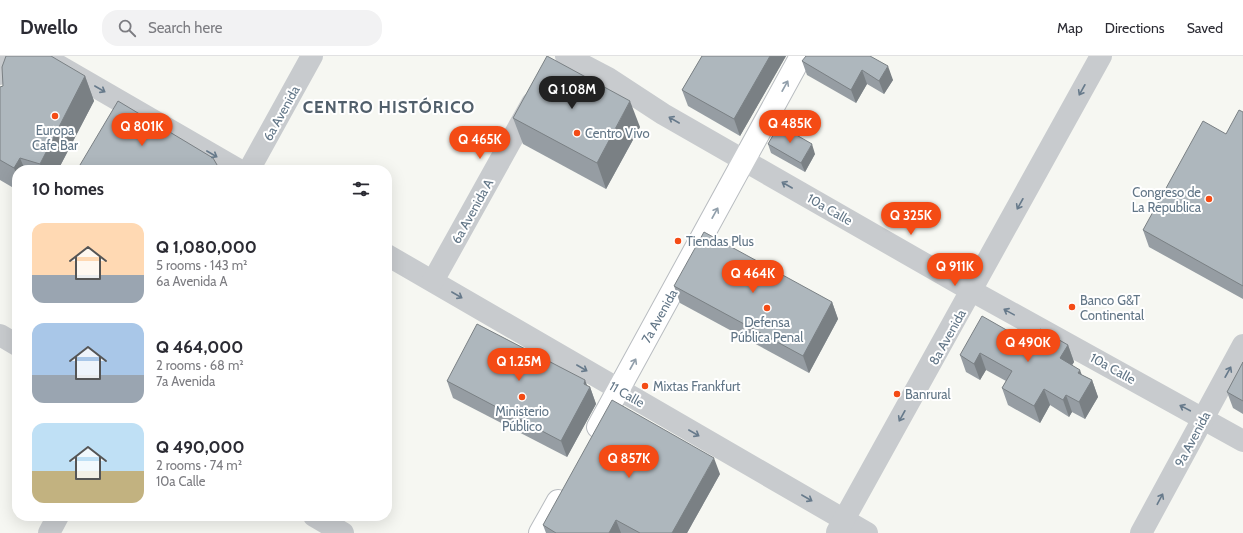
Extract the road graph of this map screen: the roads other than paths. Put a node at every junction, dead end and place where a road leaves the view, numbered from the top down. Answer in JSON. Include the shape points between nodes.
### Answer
{"nodes":[{"id":1,"x":10,"y":56,"type":"edge"},
{"id":2,"x":42,"y":56,"type":"edge"},
{"id":3,"x":312,"y":56,"type":"edge"},
{"id":4,"x":801,"y":56,"type":"edge"},
{"id":5,"x":1101,"y":56,"type":"edge"},
{"id":6,"x":558,"y":60,"type":"edge"},
{"id":7,"x":0,"y":74,"type":"edge"},
{"id":8,"x":539,"y":88,"type":"edge"},
{"id":9,"x":744,"y":160,"type":"junction"},
{"id":10,"x":230,"y":165,"type":"edge"},
{"id":11,"x":252,"y":165,"type":"edge"},
{"id":12,"x":392,"y":258,"type":"edge"},
{"id":13,"x":433,"y":281,"type":"junction"},
{"id":14,"x":972,"y":291,"type":"junction"},
{"id":15,"x":0,"y":335,"type":"edge"},
{"id":16,"x":12,"y":342,"type":"edge"},
{"id":17,"x":1243,"y":345,"type":"edge"},
{"id":18,"x":619,"y":390,"type":"junction"},
{"id":19,"x":1203,"y":418,"type":"junction"},
{"id":20,"x":1243,"y":441,"type":"edge"},
{"id":21,"x":588,"y":446,"type":"edge"},
{"id":22,"x":566,"y":486,"type":"edge"},
{"id":23,"x":55,"y":521,"type":"edge"},
{"id":24,"x":323,"y":521,"type":"edge"},
{"id":25,"x":840,"y":526,"type":"edge"},
{"id":26,"x":49,"y":533,"type":"edge"},
{"id":27,"x":343,"y":533,"type":"edge"},
{"id":28,"x":540,"y":533,"type":"edge"},
{"id":29,"x":867,"y":533,"type":"edge"},
{"id":30,"x":1141,"y":533,"type":"edge"}],
"edges":[{"from":1,"to":7,"type":"street"},
{"from":2,"to":10,"type":"street","one_way":true},
{"from":3,"to":11,"type":"street","name":"6a Avenida"},
{"from":9,"to":4,"type":"main road","name":"7a Avenida","one_way":true},
{"from":5,"to":14,"type":"street","name":"8a Avenida","one_way":true},
{"from":9,"to":6,"type":"street","name":"10a Calle","one_way":true,"via":[[608,78]]},
{"from":8,"to":13,"type":"street","name":"6a Avenida A"},
{"from":14,"to":9,"type":"street","name":"10a Calle","one_way":true},
{"from":18,"to":9,"type":"main road","name":"7a Avenida","one_way":true},
{"from":12,"to":13,"type":"street","name":"11 Calle"},
{"from":13,"to":18,"type":"street","name":"11 Calle","one_way":true},
{"from":19,"to":14,"type":"street","name":"10a Calle","one_way":true},
{"from":14,"to":25,"type":"street","name":"8a Avenida","one_way":true},
{"from":15,"to":16,"type":"street"},
{"from":19,"to":17,"type":"street","name":"9a Avenida","one_way":true},
{"from":18,"to":21,"type":"main road","name":"7a Avenida"},
{"from":18,"to":25,"type":"street","name":"11 Calle","one_way":true},
{"from":19,"to":20,"type":"street","name":"10a Calle"},
{"from":30,"to":19,"type":"street","name":"9a Avenida","one_way":true},
{"from":22,"to":28,"type":"main road"},
{"from":23,"to":26,"type":"street"},
{"from":24,"to":27,"type":"street"},
{"from":25,"to":29,"type":"street","name":"11 Calle"}]}
